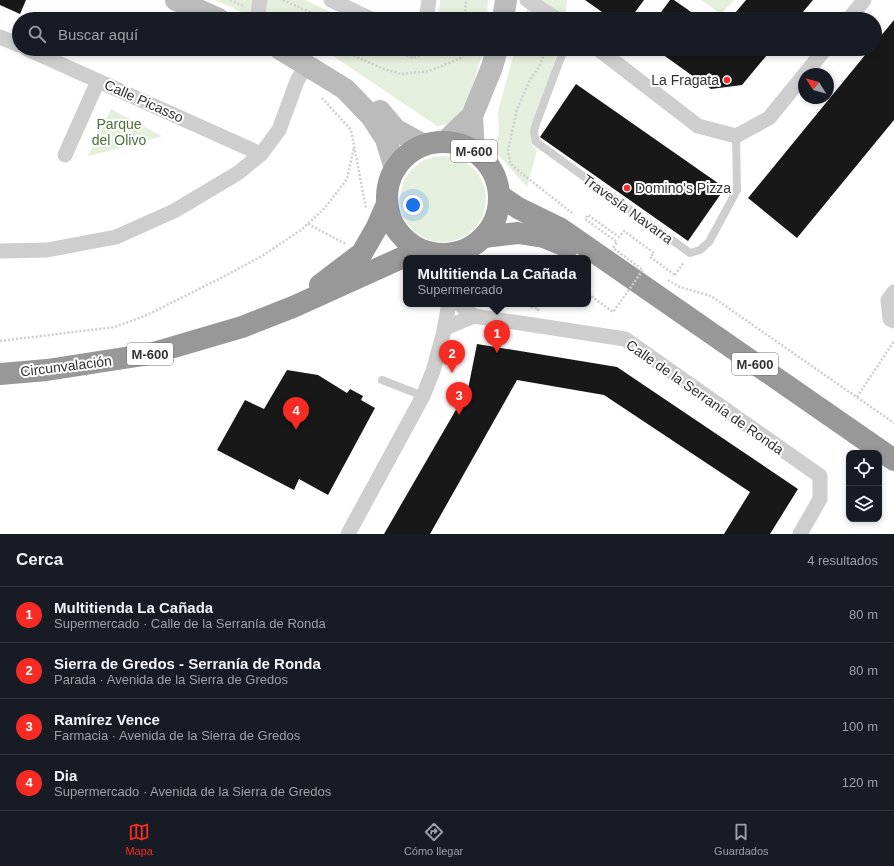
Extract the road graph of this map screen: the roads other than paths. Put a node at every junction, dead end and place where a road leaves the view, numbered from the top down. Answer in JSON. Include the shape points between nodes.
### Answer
{"nodes":[{"id":1,"x":176,"y":0,"type":"edge"},
{"id":2,"x":260,"y":0,"type":"edge"},
{"id":3,"x":331,"y":0,"type":"edge"},
{"id":4,"x":429,"y":0,"type":"edge"},
{"id":5,"x":506,"y":0,"type":"edge"},
{"id":6,"x":527,"y":0,"type":"edge"},
{"id":7,"x":864,"y":0,"type":"edge"},
{"id":8,"x":203,"y":12,"type":"edge"},
{"id":9,"x":258,"y":12,"type":"edge"},
{"id":10,"x":356,"y":12,"type":"edge"},
{"id":11,"x":427,"y":12,"type":"edge"},
{"id":12,"x":504,"y":12,"type":"edge"},
{"id":13,"x":546,"y":12,"type":"edge"},
{"id":14,"x":854,"y":12,"type":"edge"},
{"id":15,"x":0,"y":37,"type":"edge"},
{"id":16,"x":12,"y":43,"type":"edge"},
{"id":17,"x":43,"y":56,"type":"edge"},
{"id":18,"x":291,"y":56,"type":"edge"},
{"id":19,"x":311,"y":56,"type":"edge"},
{"id":20,"x":495,"y":56,"type":"edge"},
{"id":21,"x":561,"y":56,"type":"edge"},
{"id":22,"x":607,"y":56,"type":"edge"},
{"id":23,"x":819,"y":56,"type":"edge"},
{"id":24,"x":306,"y":66,"type":"junction"},
{"id":25,"x":809,"y":68,"type":"edge"},
{"id":26,"x":98,"y":81,"type":"junction"},
{"id":27,"x":798,"y":82,"type":"edge"},
{"id":28,"x":472,"y":116,"type":"junction"},
{"id":29,"x":736,"y":136,"type":"junction"},
{"id":30,"x":445,"y":142,"type":"junction"},
{"id":31,"x":424,"y":145,"type":"junction"},
{"id":32,"x":474,"y":151,"type":"junction"},
{"id":33,"x":261,"y":154,"type":"junction"},
{"id":34,"x":65,"y":155,"type":"dead end"},
{"id":35,"x":395,"y":170,"type":"junction"},
{"id":36,"x":499,"y":195,"type":"junction"},
{"id":37,"x":387,"y":204,"type":"junction"},
{"id":38,"x":484,"y":237,"type":"junction"},
{"id":39,"x":0,"y":251,"type":"edge"},
{"id":40,"x":427,"y":254,"type":"edge"},
{"id":41,"x":465,"y":254,"type":"edge"},
{"id":42,"x":618,"y":258,"type":"junction"},
{"id":43,"x":403,"y":263,"type":"edge"},
{"id":44,"x":894,"y":292,"type":"edge"},
{"id":45,"x":293,"y":307,"type":"junction"},
{"id":46,"x":448,"y":307,"type":"edge"},
{"id":47,"x":463,"y":307,"type":"edge"},
{"id":48,"x":474,"y":316,"type":"junction"},
{"id":49,"x":894,"y":322,"type":"edge"},
{"id":50,"x":445,"y":328,"type":"junction"},
{"id":51,"x":0,"y":374,"type":"edge"},
{"id":52,"x":382,"y":380,"type":"dead end"},
{"id":53,"x":423,"y":396,"type":"junction"},
{"id":54,"x":894,"y":460,"type":"edge"},
{"id":55,"x":348,"y":534,"type":"edge"},
{"id":56,"x":800,"y":534,"type":"edge"}],
"edges":[{"from":1,"to":8,"type":"street"},
{"from":2,"to":9,"type":"street"},
{"from":3,"to":10,"type":"street"},
{"from":4,"to":11,"type":"street"},
{"from":5,"to":12,"type":"street"},
{"from":6,"to":13,"type":"street"},
{"from":7,"to":14,"type":"street"},
{"from":15,"to":16,"type":"street"},
{"from":17,"to":26,"type":"street","name":"Calle Picasso"},
{"from":18,"to":24,"type":"street"},
{"from":19,"to":31,"type":"street","via":[[354,82],[396,130]]},
{"from":20,"to":28,"type":"street"},
{"from":21,"to":29,"type":"lane","name":"Travesía Navarra","via":[[536,124],[536,142],[690,253],[700,250],[709,242],[738,190]]},
{"from":22,"to":29,"type":"street","via":[[698,126]]},
{"from":23,"to":25,"type":"street"},
{"from":24,"to":33,"type":"street","via":[[297,81],[279,130]]},
{"from":24,"to":35,"type":"street","via":[[345,89],[371,116],[386,139]]},
{"from":26,"to":33,"type":"street","name":"Calle Picasso"},
{"from":26,"to":34,"type":"street"},
{"from":27,"to":29,"type":"street","via":[[769,118]]},
{"from":28,"to":30,"type":"street"},
{"from":28,"to":32,"type":"street"},
{"from":30,"to":31,"type":"highway","number":"M-600"},
{"from":30,"to":32,"type":"highway","number":"M-600","via":[[460,144]]},
{"from":31,"to":35,"type":"highway","number":"M-600","via":[[407,155]]},
{"from":32,"to":36,"type":"highway","number":"M-600","via":[[487,162],[495,177]]},
{"from":33,"to":39,"type":"street","via":[[238,173],[174,211],[116,237],[47,250]]},
{"from":35,"to":37,"type":"highway","number":"M-600","via":[[387,192]]},
{"from":36,"to":38,"type":"highway","number":"M-600","via":[[496,217]]},
{"from":36,"to":42,"type":"highway","number":"M-600","via":[[518,208]]},
{"from":37,"to":40,"type":"highway","number":"M-600","via":[[396,231],[406,242]]},
{"from":37,"to":45,"type":"highway","number":"M-600","via":[[362,253]]},
{"from":38,"to":41,"type":"highway","number":"M-600"},
{"from":38,"to":42,"type":"highway","number":"M-600","via":[[518,233],[544,237]]},
{"from":40,"to":41,"type":"highway","number":"M-600"},
{"from":42,"to":54,"type":"highway","number":"M-600"},
{"from":43,"to":45,"type":"highway","number":"M-600"},
{"from":44,"to":49,"type":"street","via":[[888,300],[890,319]]},
{"from":45,"to":51,"type":"highway","name":"Circunvalación","number":"M-600","via":[[242,327],[150,354],[47,370]]},
{"from":46,"to":50,"type":"street"},
{"from":47,"to":48,"type":"street","name":"Calle de la Serranía de Ronda"},
{"from":48,"to":50,"type":"street"},
{"from":48,"to":56,"type":"street","name":"Calle de la Serranía de Ronda","via":[[625,339],[820,476],[820,499]]},
{"from":50,"to":53,"type":"street"},
{"from":52,"to":53,"type":"lane"},
{"from":53,"to":55,"type":"street"}]}
